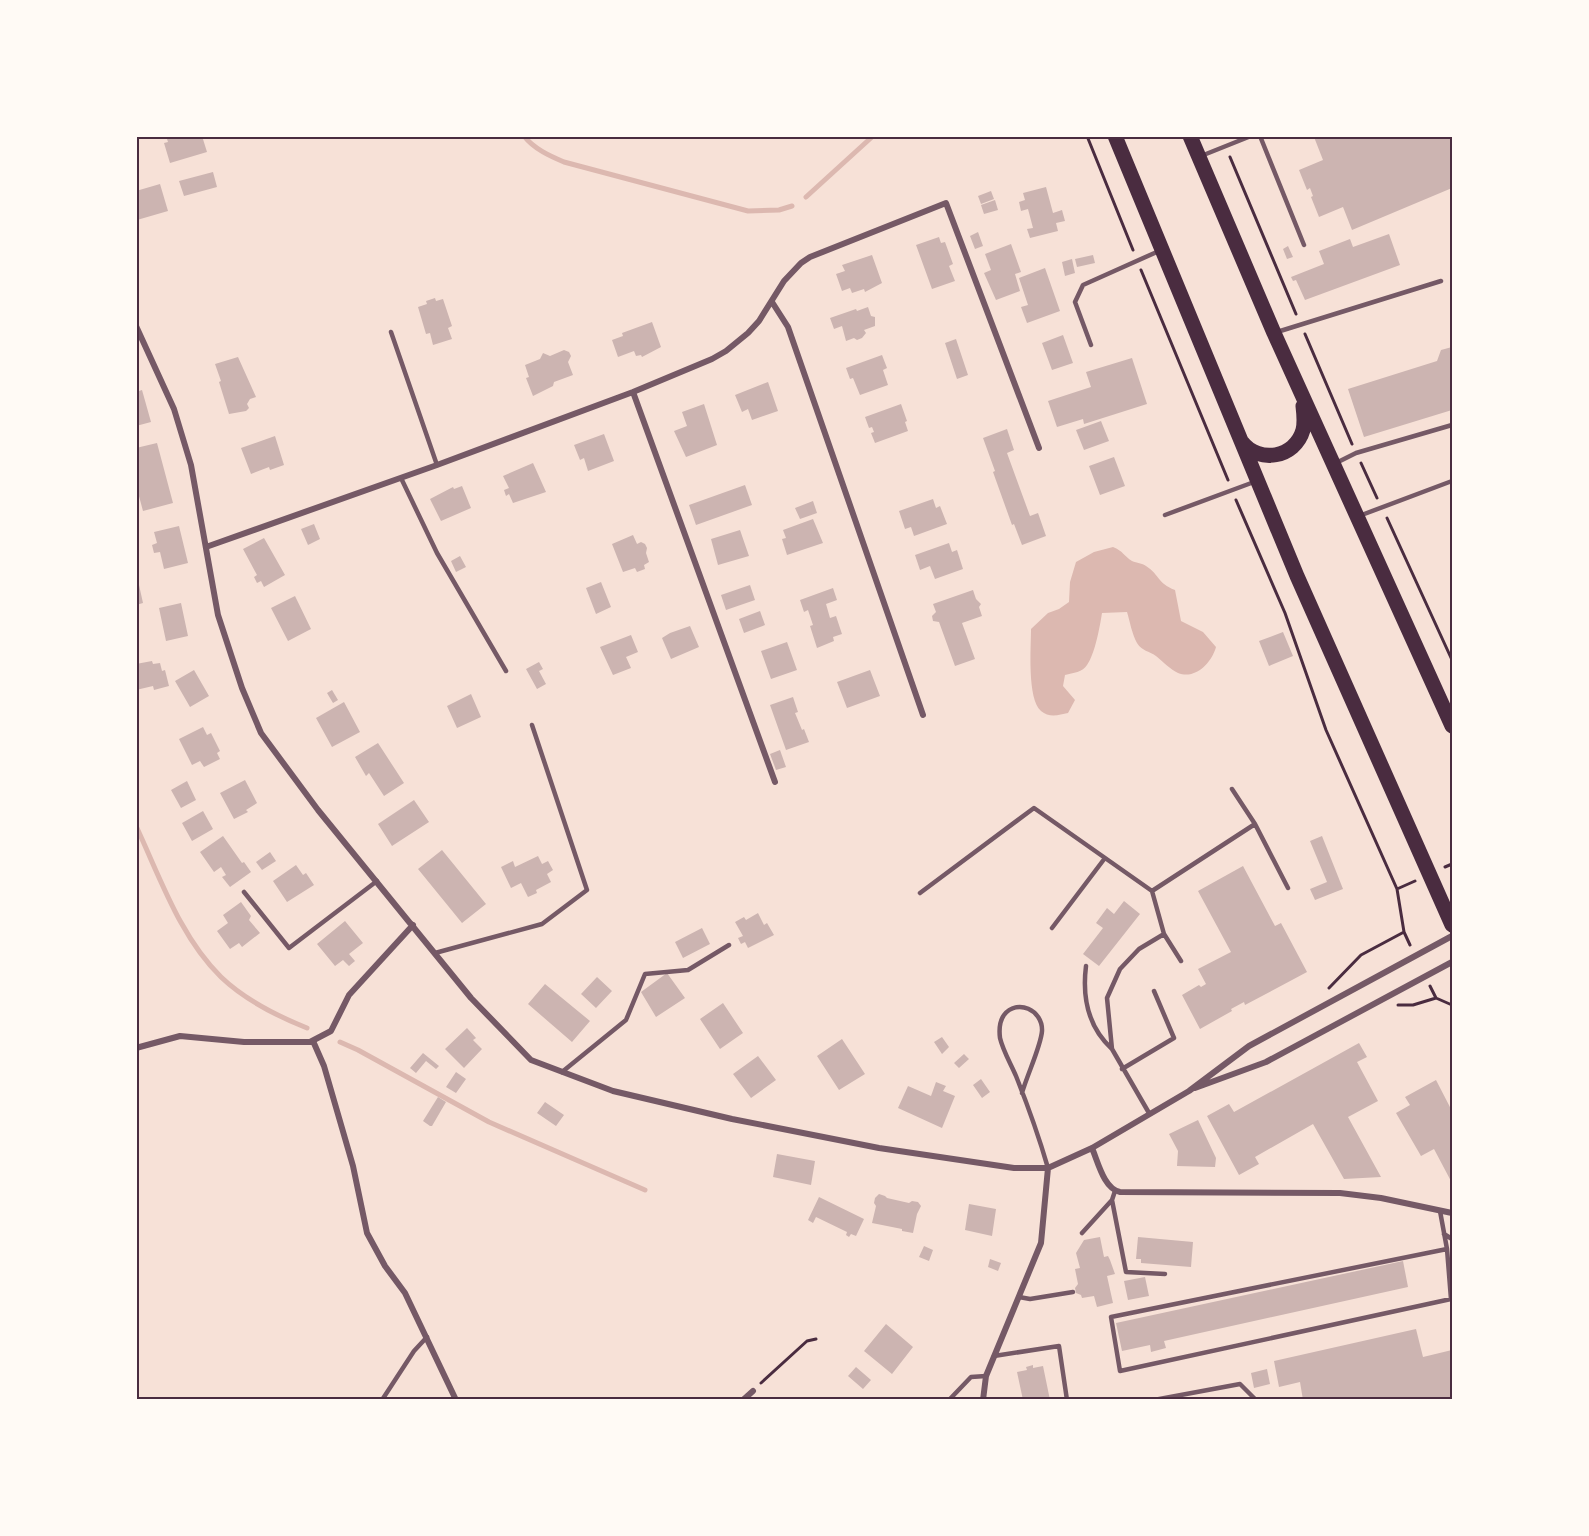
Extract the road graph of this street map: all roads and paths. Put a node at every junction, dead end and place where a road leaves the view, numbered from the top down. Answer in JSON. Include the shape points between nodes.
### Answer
{"nodes":[{"id":1,"x":1087,"y":136,"type":"edge"},
{"id":2,"x":1115,"y":136,"type":"edge"},
{"id":3,"x":1190,"y":136,"type":"edge"},
{"id":4,"x":1251,"y":136,"type":"edge"},
{"id":5,"x":1260,"y":136,"type":"edge"},
{"id":6,"x":1198,"y":158,"type":"junction"},
{"id":7,"x":1232,"y":164,"type":"dead end"},
{"id":8,"x":1304,"y":244,"type":"dead end"},
{"id":9,"x":1161,"y":250,"type":"junction"},
{"id":10,"x":1137,"y":261,"type":"junction"},
{"id":11,"x":1441,"y":281,"type":"dead end"},
{"id":12,"x":771,"y":302,"type":"junction"},
{"id":13,"x":1300,"y":323,"type":"junction"},
{"id":14,"x":136,"y":326,"type":"edge"},
{"id":15,"x":391,"y":332,"type":"dead end"},
{"id":16,"x":1274,"y":333,"type":"junction"},
{"id":17,"x":1091,"y":345,"type":"dead end"},
{"id":18,"x":1299,"y":388,"type":"junction"},
{"id":19,"x":633,"y":392,"type":"junction"},
{"id":20,"x":1452,"y":425,"type":"edge"},
{"id":21,"x":1236,"y":433,"type":"junction"},
{"id":22,"x":1039,"y":448,"type":"dead end"},
{"id":23,"x":1356,"y":453,"type":"junction"},
{"id":24,"x":1333,"y":464,"type":"junction"},
{"id":25,"x":437,"y":465,"type":"junction"},
{"id":26,"x":401,"y":478,"type":"junction"},
{"id":27,"x":1257,"y":481,"type":"junction"},
{"id":28,"x":1452,"y":481,"type":"edge"},
{"id":29,"x":1232,"y":490,"type":"junction"},
{"id":30,"x":1381,"y":507,"type":"junction"},
{"id":31,"x":1166,"y":515,"type":"dead end"},
{"id":32,"x":1356,"y":517,"type":"junction"},
{"id":33,"x":206,"y":547,"type":"junction"},
{"id":34,"x":1452,"y":660,"type":"edge"},
{"id":35,"x":506,"y":671,"type":"dead end"},
{"id":36,"x":923,"y":715,"type":"dead end"},
{"id":37,"x":532,"y":725,"type":"dead end"},
{"id":38,"x":1452,"y":726,"type":"edge"},
{"id":39,"x":774,"y":782,"type":"dead end"},
{"id":40,"x":1233,"y":789,"type":"dead end"},
{"id":41,"x":1255,"y":824,"type":"junction"},
{"id":42,"x":1105,"y":858,"type":"junction"},
{"id":43,"x":377,"y":881,"type":"junction"},
{"id":44,"x":1411,"y":883,"type":"dead end"},
{"id":45,"x":1288,"y":888,"type":"dead end"},
{"id":46,"x":1397,"y":890,"type":"junction"},
{"id":47,"x":1152,"y":891,"type":"junction"},
{"id":48,"x":244,"y":892,"type":"dead end"},
{"id":49,"x":920,"y":893,"type":"dead end"},
{"id":50,"x":412,"y":925,"type":"junction"},
{"id":51,"x":1452,"y":925,"type":"edge"},
{"id":52,"x":1052,"y":928,"type":"dead end"},
{"id":53,"x":1404,"y":932,"type":"junction"},
{"id":54,"x":1164,"y":934,"type":"junction"},
{"id":55,"x":1452,"y":936,"type":"edge"},
{"id":56,"x":1409,"y":942,"type":"dead end"},
{"id":57,"x":729,"y":945,"type":"dead end"},
{"id":58,"x":435,"y":953,"type":"junction"},
{"id":59,"x":1181,"y":961,"type":"dead end"},
{"id":60,"x":1452,"y":962,"type":"edge"},
{"id":61,"x":1086,"y":966,"type":"dead end"},
{"id":62,"x":1339,"y":977,"type":"dead end"},
{"id":63,"x":1430,"y":985,"type":"dead end"},
{"id":64,"x":1154,"y":991,"type":"dead end"},
{"id":65,"x":1436,"y":998,"type":"junction"},
{"id":66,"x":1413,"y":1005,"type":"dead end"},
{"id":67,"x":1452,"y":1005,"type":"edge"},
{"id":68,"x":313,"y":1041,"type":"junction"},
{"id":69,"x":136,"y":1048,"type":"edge"},
{"id":70,"x":1112,"y":1049,"type":"junction"},
{"id":71,"x":1122,"y":1069,"type":"junction"},
{"id":72,"x":562,"y":1072,"type":"junction"},
{"id":73,"x":1189,"y":1091,"type":"junction"},
{"id":74,"x":1022,"y":1092,"type":"junction"},
{"id":75,"x":1149,"y":1113,"type":"junction"},
{"id":76,"x":1092,"y":1148,"type":"junction"},
{"id":77,"x":1048,"y":1168,"type":"junction"},
{"id":78,"x":1115,"y":1191,"type":"junction"},
{"id":79,"x":1112,"y":1200,"type":"junction"},
{"id":80,"x":1440,"y":1211,"type":"junction"},
{"id":81,"x":1452,"y":1213,"type":"edge"},
{"id":82,"x":1082,"y":1233,"type":"dead end"},
{"id":83,"x":1444,"y":1234,"type":"junction"},
{"id":84,"x":1452,"y":1239,"type":"edge"},
{"id":85,"x":1447,"y":1249,"type":"junction"},
{"id":86,"x":1165,"y":1275,"type":"dead end"},
{"id":87,"x":1073,"y":1292,"type":"dead end"},
{"id":88,"x":1019,"y":1297,"type":"junction"},
{"id":89,"x":1452,"y":1299,"type":"edge"},
{"id":90,"x":427,"y":1337,"type":"junction"},
{"id":91,"x":816,"y":1339,"type":"dead end"},
{"id":92,"x":994,"y":1356,"type":"junction"},
{"id":93,"x":986,"y":1376,"type":"junction"},
{"id":94,"x":753,"y":1391,"type":"joint"},
{"id":95,"x":382,"y":1400,"type":"edge"},
{"id":96,"x":456,"y":1400,"type":"edge"},
{"id":97,"x":743,"y":1400,"type":"edge"},
{"id":98,"x":949,"y":1400,"type":"edge"},
{"id":99,"x":983,"y":1400,"type":"edge"},
{"id":100,"x":1067,"y":1400,"type":"edge"},
{"id":101,"x":1154,"y":1400,"type":"edge"},
{"id":102,"x":1256,"y":1400,"type":"edge"}],
"edges":[{"from":1,"to":10,"type":"path"},
{"from":2,"to":9,"type":"main road"},
{"from":3,"to":6,"type":"main road"},
{"from":4,"to":6,"type":"lane"},
{"from":5,"to":8,"type":"lane"},
{"from":6,"to":16,"type":"main road"},
{"from":7,"to":13,"type":"path"},
{"from":9,"to":10,"type":"lane"},
{"from":9,"to":21,"type":"main road"},
{"from":10,"to":17,"type":"lane","via":[[1083,285],[1075,302]]},
{"from":10,"to":29,"type":"path"},
{"from":11,"to":13,"type":"lane"},
{"from":12,"to":19,"type":"street","via":[[748,333],[726,351]]},
{"from":12,"to":22,"type":"street","via":[[793,271],[810,257],[946,202]]},
{"from":12,"to":36,"type":"street","via":[[788,327]]},
{"from":13,"to":16,"type":"lane"},
{"from":13,"to":23,"type":"path"},
{"from":14,"to":33,"type":"street","via":[[174,409],[191,465]]},
{"from":15,"to":25,"type":"lane"},
{"from":16,"to":18,"type":"main road"},
{"from":18,"to":21,"type":"main road","via":[[1304,422],[1301,435],[1291,448],[1277,455],[1260,455],[1246,448]]},
{"from":18,"to":24,"type":"main road"},
{"from":19,"to":25,"type":"street"},
{"from":19,"to":39,"type":"street"},
{"from":20,"to":23,"type":"lane"},
{"from":21,"to":27,"type":"main road"},
{"from":23,"to":24,"type":"lane"},
{"from":23,"to":30,"type":"path"},
{"from":24,"to":32,"type":"main road"},
{"from":25,"to":26,"type":"street"},
{"from":26,"to":33,"type":"street"},
{"from":26,"to":35,"type":"lane","via":[[437,553]]},
{"from":27,"to":29,"type":"lane"},
{"from":27,"to":51,"type":"main road"},
{"from":28,"to":30,"type":"lane"},
{"from":29,"to":31,"type":"lane"},
{"from":29,"to":46,"type":"path","via":[[1285,613],[1326,730]]},
{"from":30,"to":32,"type":"lane"},
{"from":30,"to":34,"type":"path"},
{"from":32,"to":38,"type":"main road"},
{"from":33,"to":43,"type":"street","via":[[218,615],[261,733]]},
{"from":37,"to":58,"type":"lane","via":[[587,890],[542,924]]},
{"from":40,"to":41,"type":"lane"},
{"from":41,"to":45,"type":"lane"},
{"from":41,"to":47,"type":"lane"},
{"from":42,"to":47,"type":"lane"},
{"from":42,"to":49,"type":"lane","via":[[1034,808]]},
{"from":42,"to":52,"type":"lane"},
{"from":43,"to":48,"type":"lane","via":[[289,948]]},
{"from":43,"to":50,"type":"street"},
{"from":44,"to":46,"type":"path"},
{"from":46,"to":53,"type":"path"},
{"from":47,"to":54,"type":"lane"},
{"from":50,"to":58,"type":"street"},
{"from":50,"to":68,"type":"street","via":[[349,995],[330,1031]]},
{"from":53,"to":56,"type":"path"},
{"from":53,"to":62,"type":"path","via":[[1361,955]]},
{"from":54,"to":59,"type":"lane"},
{"from":54,"to":70,"type":"lane","via":[[1139,949],[1120,969],[1107,998]]},
{"from":55,"to":73,"type":"street","via":[[1249,1046]]},
{"from":57,"to":72,"type":"lane","via":[[688,970],[645,974],[626,1020]]},
{"from":58,"to":72,"type":"street","via":[[471,998],[531,1060]]},
{"from":60,"to":73,"type":"street","via":[[1266,1062]]},
{"from":61,"to":70,"type":"lane","via":[[1086,1005],[1101,1039]]},
{"from":63,"to":65,"type":"path"},
{"from":64,"to":71,"type":"lane","via":[[1174,1038]]},
{"from":65,"to":66,"type":"path"},
{"from":65,"to":67,"type":"path"},
{"from":68,"to":69,"type":"street","via":[[244,1042],[180,1036]]},
{"from":68,"to":90,"type":"street","via":[[353,1166],[367,1233]]},
{"from":70,"to":71,"type":"lane"},
{"from":71,"to":75,"type":"lane"},
{"from":72,"to":77,"type":"street","via":[[613,1091],[868,1146],[1014,1168]]},
{"from":73,"to":75,"type":"street"},
{"from":74,"to":74,"type":"lane","via":[[999,1029],[1006,1013],[1020,1007],[1036,1014],[1042,1032]]},
{"from":74,"to":77,"type":"lane"},
{"from":75,"to":76,"type":"street"},
{"from":76,"to":77,"type":"street"},
{"from":76,"to":78,"type":"street","via":[[1106,1182]]},
{"from":77,"to":88,"type":"street","via":[[1041,1243]]},
{"from":78,"to":79,"type":"lane"},
{"from":78,"to":80,"type":"street","via":[[1341,1193]]},
{"from":79,"to":82,"type":"lane"},
{"from":79,"to":86,"type":"lane","via":[[1126,1272]]},
{"from":80,"to":81,"type":"street"},
{"from":80,"to":83,"type":"lane"},
{"from":83,"to":84,"type":"lane"},
{"from":83,"to":85,"type":"lane"},
{"from":85,"to":89,"type":"lane"},
{"from":85,"to":89,"type":"lane","via":[[1110,1317],[1120,1371]]},
{"from":87,"to":88,"type":"lane","via":[[1030,1299]]},
{"from":88,"to":92,"type":"street"},
{"from":90,"to":95,"type":"lane"},
{"from":90,"to":96,"type":"street"},
{"from":91,"to":94,"type":"path","via":[[807,1341]]},
{"from":92,"to":93,"type":"street"},
{"from":92,"to":100,"type":"lane","via":[[1059,1347]]},
{"from":93,"to":98,"type":"lane","via":[[971,1377]]},
{"from":93,"to":99,"type":"street"},
{"from":94,"to":97,"type":"street"},
{"from":101,"to":102,"type":"lane","via":[[1240,1384]]}]}
